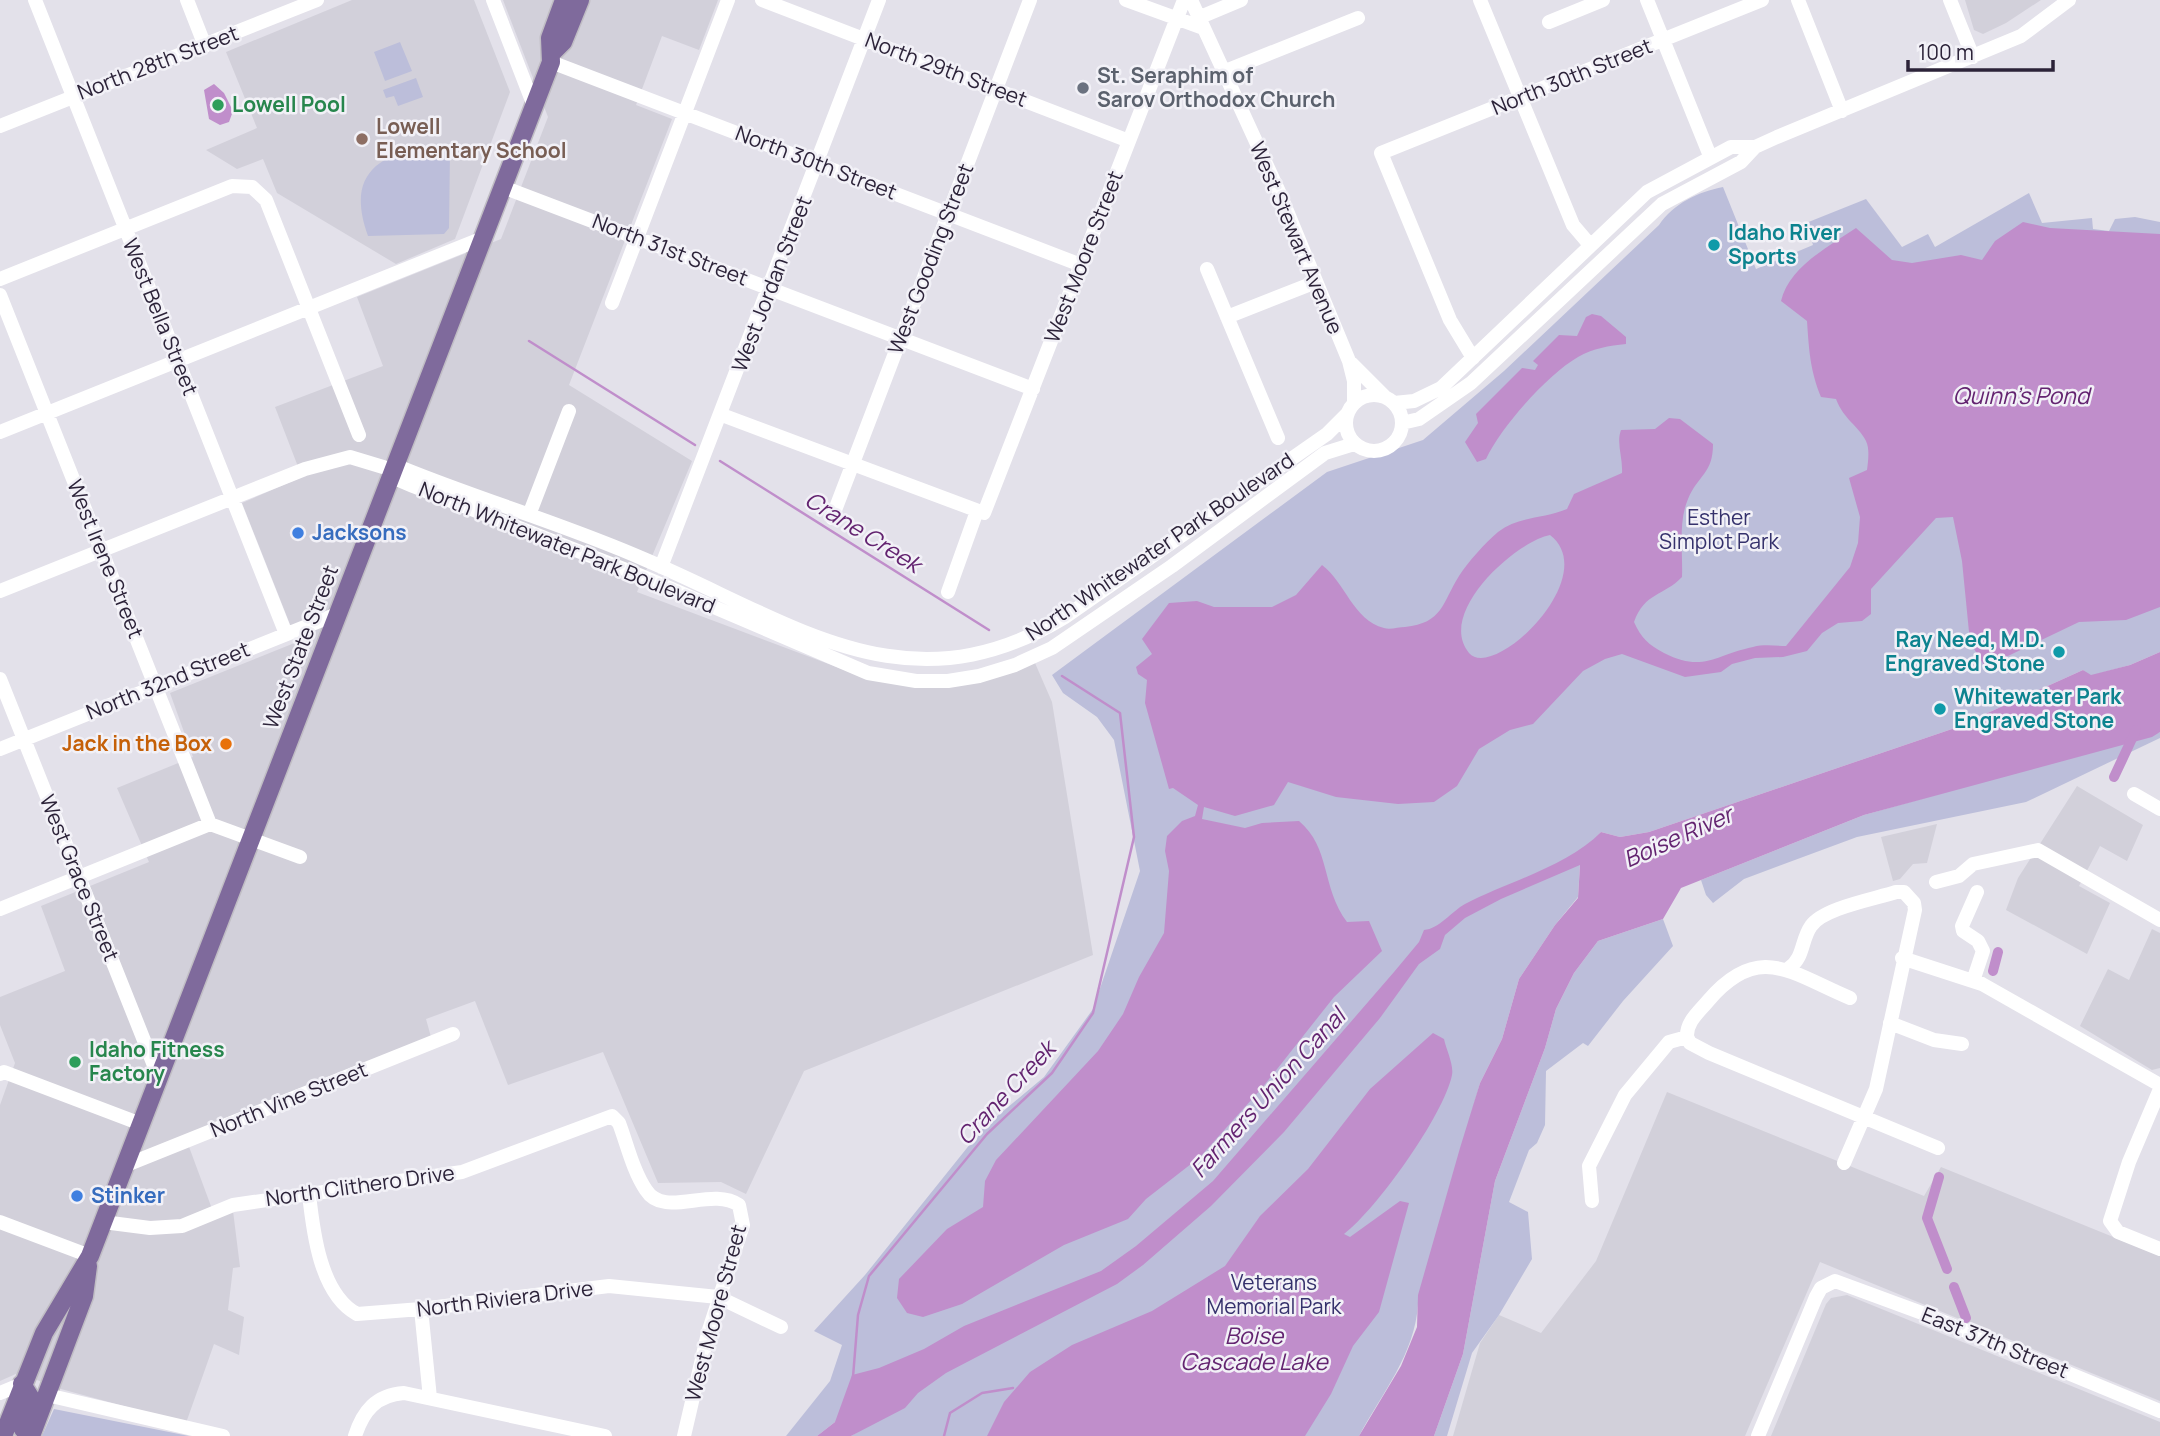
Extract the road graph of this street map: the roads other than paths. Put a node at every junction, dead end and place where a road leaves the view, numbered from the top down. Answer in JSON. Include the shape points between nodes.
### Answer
{"nodes":[{"id":1,"x":35,"y":0,"type":"edge"},
{"id":2,"x":187,"y":0,"type":"edge"},
{"id":3,"x":317,"y":0,"type":"edge"},
{"id":4,"x":493,"y":0,"type":"edge"},
{"id":5,"x":564,"y":0,"type":"edge"},
{"id":6,"x":580,"y":0,"type":"edge"},
{"id":7,"x":728,"y":0,"type":"edge"},
{"id":8,"x":762,"y":0,"type":"edge"},
{"id":9,"x":880,"y":0,"type":"edge"},
{"id":10,"x":1030,"y":0,"type":"edge"},
{"id":11,"x":1126,"y":0,"type":"edge"},
{"id":12,"x":1184,"y":0,"type":"edge"},
{"id":13,"x":1191,"y":0,"type":"edge"},
{"id":14,"x":1241,"y":0,"type":"edge"},
{"id":15,"x":1480,"y":0,"type":"edge"},
{"id":16,"x":1603,"y":0,"type":"edge"},
{"id":17,"x":1647,"y":0,"type":"edge"},
{"id":18,"x":1762,"y":0,"type":"edge"},
{"id":19,"x":1798,"y":0,"type":"edge"},
{"id":20,"x":1950,"y":0,"type":"edge"},
{"id":21,"x":2069,"y":0,"type":"edge"},
{"id":22,"x":1359,"y":18,"type":"dead end"},
{"id":23,"x":1177,"y":20,"type":"junction"},
{"id":24,"x":1549,"y":22,"type":"dead end"},
{"id":25,"x":1200,"y":23,"type":"junction"},
{"id":26,"x":864,"y":39,"type":"junction"},
{"id":27,"x":1663,"y":40,"type":"junction"},
{"id":28,"x":205,"y":46,"type":"junction"},
{"id":29,"x":551,"y":57,"type":"junction"},
{"id":30,"x":1973,"y":57,"type":"junction"},
{"id":31,"x":1223,"y":72,"type":"junction"},
{"id":32,"x":996,"y":89,"type":"junction"},
{"id":33,"x":74,"y":97,"type":"junction"},
{"id":34,"x":1520,"y":97,"type":"junction"},
{"id":35,"x":534,"y":106,"type":"junction"},
{"id":36,"x":1842,"y":111,"type":"junction"},
{"id":37,"x":685,"y":113,"type":"junction"},
{"id":38,"x":0,"y":126,"type":"edge"},
{"id":39,"x":1129,"y":141,"type":"junction"},
{"id":40,"x":1755,"y":147,"type":"junction"},
{"id":41,"x":1710,"y":156,"type":"junction"},
{"id":42,"x":817,"y":164,"type":"junction"},
{"id":43,"x":503,"y":187,"type":"junction"},
{"id":44,"x":948,"y":214,"type":"junction"},
{"id":45,"x":125,"y":230,"type":"junction"},
{"id":46,"x":483,"y":238,"type":"junction"},
{"id":47,"x":637,"y":238,"type":"junction"},
{"id":48,"x":1590,"y":245,"type":"junction"},
{"id":49,"x":1081,"y":265,"type":"junction"},
{"id":50,"x":1207,"y":270,"type":"dead end"},
{"id":51,"x":0,"y":279,"type":"edge"},
{"id":52,"x":1316,"y":282,"type":"junction"},
{"id":53,"x":770,"y":288,"type":"junction"},
{"id":54,"x":0,"y":295,"type":"edge"},
{"id":55,"x":612,"y":303,"type":"dead end"},
{"id":56,"x":308,"y":307,"type":"junction"},
{"id":57,"x":1227,"y":317,"type":"junction"},
{"id":58,"x":900,"y":339,"type":"junction"},
{"id":59,"x":1473,"y":358,"type":"junction"},
{"id":60,"x":178,"y":360,"type":"junction"},
{"id":61,"x":1349,"y":361,"type":"junction"},
{"id":62,"x":1033,"y":389,"type":"junction"},
{"id":63,"x":1389,"y":400,"type":"junction"},
{"id":64,"x":1350,"y":408,"type":"junction"},
{"id":65,"x":569,"y":411,"type":"dead end"},
{"id":66,"x":47,"y":413,"type":"junction"},
{"id":67,"x":722,"y":415,"type":"junction"},
{"id":68,"x":1402,"y":423,"type":"junction"},
{"id":69,"x":0,"y":432,"type":"edge"},
{"id":70,"x":359,"y":435,"type":"dead end"},
{"id":71,"x":1278,"y":438,"type":"dead end"},
{"id":72,"x":1354,"y":444,"type":"junction"},
{"id":73,"x":853,"y":463,"type":"junction"},
{"id":74,"x":393,"y":470,"type":"junction"},
{"id":75,"x":232,"y":498,"type":"junction"},
{"id":76,"x":981,"y":512,"type":"junction"},
{"id":77,"x":528,"y":515,"type":"junction"},
{"id":78,"x":832,"y":518,"type":"dead end"},
{"id":79,"x":101,"y":551,"type":"junction"},
{"id":80,"x":661,"y":567,"type":"junction"},
{"id":81,"x":0,"y":591,"type":"edge"},
{"id":82,"x":948,"y":592,"type":"dead end"},
{"id":83,"x":337,"y":614,"type":"junction"},
{"id":84,"x":286,"y":634,"type":"junction"},
{"id":85,"x":0,"y":679,"type":"edge"},
{"id":86,"x":155,"y":687,"type":"junction"},
{"id":87,"x":24,"y":739,"type":"junction"},
{"id":88,"x":0,"y":749,"type":"edge"},
{"id":89,"x":2134,"y":794,"type":"dead end"},
{"id":90,"x":2160,"y":809,"type":"edge"},
{"id":91,"x":210,"y":824,"type":"junction"},
{"id":92,"x":251,"y":837,"type":"junction"},
{"id":93,"x":300,"y":857,"type":"dead end"},
{"id":94,"x":79,"y":877,"type":"junction"},
{"id":95,"x":1936,"y":882,"type":"dead end"},
{"id":96,"x":1977,"y":892,"type":"dead end"},
{"id":97,"x":0,"y":909,"type":"edge"},
{"id":98,"x":2160,"y":920,"type":"edge"},
{"id":99,"x":1902,"y":958,"type":"junction"},
{"id":100,"x":1789,"y":968,"type":"junction"},
{"id":101,"x":1973,"y":981,"type":"junction"},
{"id":102,"x":1850,"y":998,"type":"dead end"},
{"id":103,"x":1890,"y":1023,"type":"junction"},
{"id":104,"x":453,"y":1034,"type":"dead end"},
{"id":105,"x":1686,"y":1037,"type":"junction"},
{"id":106,"x":1962,"y":1044,"type":"dead end"},
{"id":107,"x":1,"y":1073,"type":"edge"},
{"id":108,"x":159,"y":1078,"type":"junction"},
{"id":109,"x":2160,"y":1087,"type":"edge"},
{"id":110,"x":612,"y":1116,"type":"joint"},
{"id":111,"x":1864,"y":1116,"type":"junction"},
{"id":112,"x":141,"y":1124,"type":"junction"},
{"id":113,"x":1938,"y":1148,"type":"dead end"},
{"id":114,"x":1844,"y":1163,"type":"dead end"},
{"id":115,"x":124,"y":1166,"type":"junction"},
{"id":116,"x":309,"y":1194,"type":"junction"},
{"id":117,"x":1592,"y":1201,"type":"dead end"},
{"id":118,"x":0,"y":1222,"type":"edge"},
{"id":119,"x":103,"y":1222,"type":"junction"},
{"id":120,"x":2160,"y":1249,"type":"edge"},
{"id":121,"x":90,"y":1256,"type":"junction"},
{"id":122,"x":718,"y":1297,"type":"junction"},
{"id":123,"x":421,"y":1309,"type":"junction"},
{"id":124,"x":781,"y":1327,"type":"dead end"},
{"id":125,"x":22,"y":1384,"type":"junction"},
{"id":126,"x":0,"y":1393,"type":"edge"},
{"id":127,"x":47,"y":1395,"type":"junction"},
{"id":128,"x":430,"y":1398,"type":"junction"},
{"id":129,"x":2160,"y":1411,"type":"edge"},
{"id":130,"x":3,"y":1436,"type":"edge"},
{"id":131,"x":21,"y":1436,"type":"edge"},
{"id":132,"x":31,"y":1436,"type":"edge"},
{"id":133,"x":223,"y":1436,"type":"edge"},
{"id":134,"x":355,"y":1436,"type":"edge"},
{"id":135,"x":605,"y":1436,"type":"edge"},
{"id":136,"x":684,"y":1436,"type":"edge"},
{"id":137,"x":1758,"y":1436,"type":"edge"}],
"edges":[{"from":1,"to":33,"type":"street","name":"West Bella Street"},
{"from":2,"to":28,"type":"street"},
{"from":3,"to":28,"type":"street","name":"North 28th Street"},
{"from":4,"to":35,"type":"street"},
{"from":5,"to":29,"type":"main road","name":"West State Street","via":[[550,38]]},
{"from":6,"to":29,"type":"main road","name":"West State Street","via":[[563,42]]},
{"from":7,"to":37,"type":"street"},
{"from":8,"to":26,"type":"street","name":"North 29th Street"},
{"from":9,"to":26,"type":"street","name":"West Jordan Street"},
{"from":10,"to":32,"type":"street","name":"West Gooding Street"},
{"from":11,"to":23,"type":"street"},
{"from":12,"to":23,"type":"street","name":"West Moore Street"},
{"from":13,"to":25,"type":"street","name":"West Stewart Avenue"},
{"from":14,"to":25,"type":"street"},
{"from":15,"to":34,"type":"street"},
{"from":16,"to":24,"type":"street"},
{"from":17,"to":27,"type":"street"},
{"from":18,"to":27,"type":"street","name":"North 30th Street"},
{"from":19,"to":36,"type":"street"},
{"from":20,"to":30,"type":"street"},
{"from":21,"to":30,"type":"street","via":[[2040,25]]},
{"from":22,"to":31,"type":"street"},
{"from":23,"to":25,"type":"street"},
{"from":23,"to":39,"type":"street","name":"West Moore Street"},
{"from":25,"to":31,"type":"street","name":"West Stewart Avenue"},
{"from":26,"to":32,"type":"street","name":"North 29th Street"},
{"from":26,"to":42,"type":"street","name":"West Jordan Street"},
{"from":27,"to":34,"type":"street","name":"North 30th Street"},
{"from":27,"to":41,"type":"street"},
{"from":28,"to":33,"type":"street","name":"North 28th Street"},
{"from":29,"to":35,"type":"main road","name":"West State Street"},
{"from":29,"to":37,"type":"street","name":"North 30th Street"},
{"from":30,"to":36,"type":"street"},
{"from":31,"to":52,"type":"street","name":"West Stewart Avenue"},
{"from":32,"to":39,"type":"street","name":"North 29th Street"},
{"from":32,"to":44,"type":"street","name":"West Gooding Street"},
{"from":33,"to":38,"type":"street","name":"North 28th Street"},
{"from":33,"to":45,"type":"street","name":"West Bella Street"},
{"from":34,"to":48,"type":"street","via":[[1573,225]]},
{"from":34,"to":59,"type":"street","name":"North 30th Street","via":[[1381,153],[1450,320]]},
{"from":35,"to":43,"type":"main road","name":"West State Street"},
{"from":36,"to":40,"type":"street"},
{"from":37,"to":42,"type":"street","name":"North 30th Street"},
{"from":37,"to":47,"type":"street"},
{"from":39,"to":49,"type":"street","name":"West Moore Street"},
{"from":40,"to":41,"type":"street","via":[[1731,147]]},
{"from":40,"to":68,"type":"street","via":[[1741,162],[1662,204],[1471,383],[1419,419]]},
{"from":41,"to":48,"type":"street","via":[[1647,192]]},
{"from":42,"to":44,"type":"street","name":"North 30th Street"},
{"from":42,"to":53,"type":"street","name":"West Jordan Street"},
{"from":43,"to":46,"type":"main road","name":"West State Street"},
{"from":43,"to":47,"type":"street","name":"North 31st Street"},
{"from":44,"to":49,"type":"street","name":"North 30th Street"},
{"from":44,"to":58,"type":"street","name":"West Gooding Street"},
{"from":45,"to":51,"type":"street"},
{"from":45,"to":56,"type":"street","via":[[232,186],[252,187],[266,200]]},
{"from":45,"to":60,"type":"street","name":"West Bella Street"},
{"from":46,"to":56,"type":"street"},
{"from":46,"to":74,"type":"main road","name":"West State Street"},
{"from":47,"to":53,"type":"street","name":"North 31st Street"},
{"from":47,"to":55,"type":"street"},
{"from":48,"to":59,"type":"street"},
{"from":49,"to":62,"type":"street","name":"West Moore Street"},
{"from":50,"to":57,"type":"street"},
{"from":52,"to":57,"type":"street"},
{"from":52,"to":61,"type":"street","name":"West Stewart Avenue"},
{"from":53,"to":58,"type":"street","name":"North 31st Street"},
{"from":53,"to":67,"type":"street","name":"West Jordan Street"},
{"from":54,"to":66,"type":"street","name":"West Irene Street"},
{"from":56,"to":60,"type":"street"},
{"from":56,"to":70,"type":"street"},
{"from":57,"to":71,"type":"street"},
{"from":58,"to":62,"type":"street","name":"North 31st Street"},
{"from":58,"to":73,"type":"street","name":"West Gooding Street"},
{"from":59,"to":63,"type":"street","via":[[1441,388],[1414,401]]},
{"from":60,"to":66,"type":"street"},
{"from":60,"to":75,"type":"street","name":"West Bella Street"},
{"from":61,"to":63,"type":"street","name":"West Stewart Avenue"},
{"from":61,"to":64,"type":"street","name":"West Stewart Avenue","via":[[1354,381]]},
{"from":62,"to":76,"type":"street","name":"West Moore Street"},
{"from":63,"to":64,"type":"street","via":[[1368,396]]},
{"from":63,"to":68,"type":"street"},
{"from":64,"to":72,"type":"street","via":[[1346,429]]},
{"from":64,"to":80,"type":"street","name":"North Whitewater Park Boulevard","via":[[1327,433],[1065,617],[1024,641],[972,656],[910,660],[865,654]]},
{"from":65,"to":77,"type":"street"},
{"from":66,"to":69,"type":"street"},
{"from":66,"to":79,"type":"street","name":"West Irene Street"},
{"from":67,"to":73,"type":"street"},
{"from":67,"to":80,"type":"street","name":"West Jordan Street"},
{"from":68,"to":72,"type":"street","via":[[1399,437],[1387,449],[1368,452]]},
{"from":72,"to":74,"type":"street","name":"North Whitewater Park Boulevard","via":[[1325,453],[1052,648],[1015,665],[948,681],[868,673],[639,575],[406,483]]},
{"from":73,"to":76,"type":"street"},
{"from":73,"to":78,"type":"street","name":"West Gooding Street"},
{"from":74,"to":75,"type":"street","via":[[365,459],[335,459]]},
{"from":74,"to":77,"type":"street","name":"North Whitewater Park Boulevard","via":[[402,468]]},
{"from":74,"to":83,"type":"main road","name":"West State Street"},
{"from":75,"to":79,"type":"street"},
{"from":75,"to":84,"type":"street","name":"West Bella Street"},
{"from":76,"to":82,"type":"street","name":"West Moore Street"},
{"from":77,"to":80,"type":"street","name":"North Whitewater Park Boulevard"},
{"from":79,"to":81,"type":"street"},
{"from":79,"to":86,"type":"street","name":"West Irene Street"},
{"from":83,"to":84,"type":"street","name":"North 32nd Street"},
{"from":83,"to":92,"type":"main road","name":"West State Street"},
{"from":84,"to":86,"type":"street","name":"North 32nd Street"},
{"from":85,"to":87,"type":"street","name":"West Grace Street"},
{"from":86,"to":87,"type":"street","name":"North 32nd Street"},
{"from":86,"to":91,"type":"street","name":"West Irene Street"},
{"from":87,"to":88,"type":"street","name":"North 32nd Street"},
{"from":87,"to":94,"type":"street","name":"West Grace Street"},
{"from":89,"to":90,"type":"street"},
{"from":91,"to":92,"type":"street"},
{"from":91,"to":94,"type":"street"},
{"from":92,"to":93,"type":"street"},
{"from":92,"to":108,"type":"main road","name":"West State Street"},
{"from":94,"to":97,"type":"street"},
{"from":94,"to":108,"type":"street","name":"West Grace Street"},
{"from":95,"to":98,"type":"street","via":[[1959,876],[1973,863],[2038,850]]},
{"from":96,"to":101,"type":"street","via":[[1962,926],[1983,951]]},
{"from":99,"to":100,"type":"street","via":[[1915,910],[1910,897],[1896,892],[1827,914],[1813,923],[1800,957]]},
{"from":99,"to":101,"type":"street"},
{"from":99,"to":103,"type":"street"},
{"from":100,"to":102,"type":"street"},
{"from":100,"to":105,"type":"street","via":[[1754,968],[1724,981],[1689,1024]]},
{"from":101,"to":109,"type":"street"},
{"from":103,"to":106,"type":"street","via":[[1934,1040]]},
{"from":103,"to":111,"type":"street","via":[[1877,1089]]},
{"from":104,"to":115,"type":"street","name":"North Vine Street"},
{"from":105,"to":111,"type":"street","via":[[1709,1053]]},
{"from":105,"to":117,"type":"street","via":[[1669,1042],[1625,1095],[1589,1166]]},
{"from":107,"to":112,"type":"street"},
{"from":108,"to":112,"type":"main road","name":"West State Street"},
{"from":109,"to":120,"type":"street","via":[[2110,1221],[2118,1232]]},
{"from":110,"to":116,"type":"street","name":"North Clithero Drive","via":[[462,1172]]},
{"from":110,"to":122,"type":"street","name":"West Moore Street","via":[[619,1123],[644,1188],[654,1199],[670,1203],[720,1197],[739,1205],[743,1225]]},
{"from":111,"to":113,"type":"street"},
{"from":111,"to":114,"type":"street"},
{"from":112,"to":115,"type":"main road","name":"West State Street"},
{"from":115,"to":119,"type":"main road","name":"West State Street"},
{"from":116,"to":119,"type":"street","name":"North Clithero Drive","via":[[233,1205],[182,1226],[150,1228]]},
{"from":116,"to":123,"type":"street","name":"North Riviera Drive","via":[[320,1258],[347,1309],[368,1315]]},
{"from":118,"to":121,"type":"street"},
{"from":119,"to":121,"type":"main road","name":"West State Street"},
{"from":121,"to":125,"type":"main road","name":"West State Street","via":[[44,1333]]},
{"from":121,"to":127,"type":"main road","name":"West State Street","via":[[84,1296]]},
{"from":122,"to":123,"type":"street","name":"North Riviera Drive","via":[[609,1286]]},
{"from":122,"to":124,"type":"street","name":"North Riviera Drive"},
{"from":122,"to":136,"type":"street","name":"West Moore Street"},
{"from":123,"to":128,"type":"street"},
{"from":125,"to":126,"type":"street"},
{"from":125,"to":130,"type":"main road","name":"West State Street"},
{"from":125,"to":131,"type":"main road","via":[[32,1400]]},
{"from":127,"to":132,"type":"main road","name":"West State Street"},
{"from":127,"to":133,"type":"street"},
{"from":128,"to":134,"type":"street","via":[[404,1393],[379,1399],[367,1409]]},
{"from":128,"to":135,"type":"street"},
{"from":129,"to":137,"type":"street","name":"East 37th Street","via":[[1843,1282],[1828,1283],[1816,1297]]}]}
